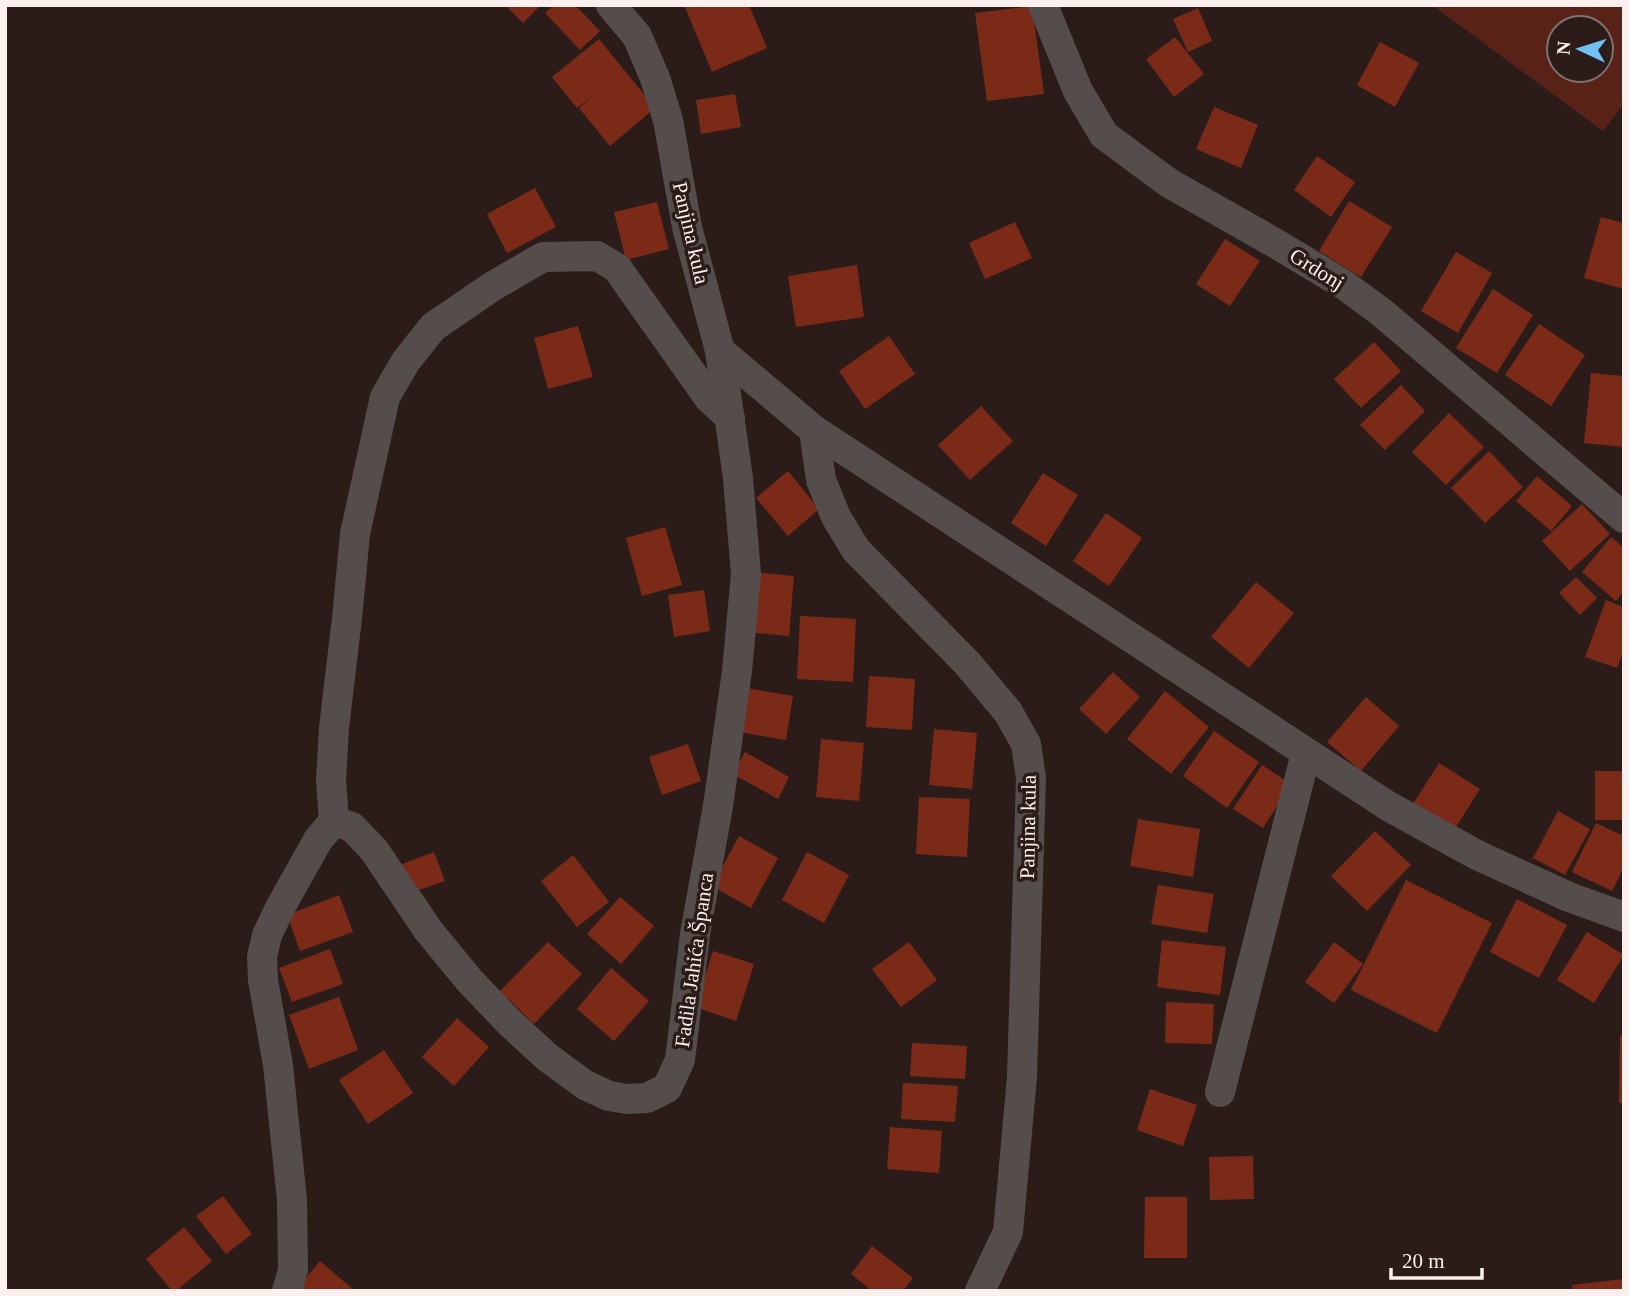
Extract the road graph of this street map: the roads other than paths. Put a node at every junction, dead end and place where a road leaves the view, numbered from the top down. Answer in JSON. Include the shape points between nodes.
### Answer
{"nodes":[{"id":1,"x":611,"y":5,"type":"edge"},
{"id":2,"x":1044,"y":5,"type":"edge"},
{"id":3,"x":720,"y":352,"type":"junction"},
{"id":4,"x":730,"y":418,"type":"junction"},
{"id":5,"x":814,"y":430,"type":"junction"},
{"id":6,"x":1624,"y":518,"type":"edge"},
{"id":7,"x":1306,"y":753,"type":"junction"},
{"id":8,"x":334,"y":821,"type":"junction"},
{"id":9,"x":1624,"y":917,"type":"edge"},
{"id":10,"x":1220,"y":1092,"type":"dead end"},
{"id":11,"x":287,"y":1291,"type":"edge"},
{"id":12,"x":980,"y":1291,"type":"edge"}],
"edges":[{"from":1,"to":3,"type":"street","name":"Panjina kula","via":[[637,36],[655,78]]},
{"from":2,"to":6,"type":"street","name":"Grdonj","via":[[1078,91],[1104,135],[1169,183],[1343,284]]},
{"from":3,"to":4,"type":"street","name":"Fadila Jahića Španca"},
{"from":3,"to":5,"type":"street"},
{"from":4,"to":8,"type":"street","via":[[709,398],[617,268],[597,256],[543,257],[433,327],[406,360],[385,397],[355,534],[334,728]]},
{"from":4,"to":8,"type":"street","name":"Fadila Jahića Španca","via":[[746,574],[737,671],[680,1060],[667,1088],[647,1098],[609,1096],[547,1057],[461,970],[374,850],[352,827]]},
{"from":5,"to":7,"type":"street"},
{"from":5,"to":12,"type":"street","name":"Panjina kula","via":[[821,480],[856,550],[967,663],[1008,712],[1026,744],[1031,778],[1023,1077],[1008,1231]]},
{"from":7,"to":9,"type":"street","via":[[1388,806],[1477,855]]},
{"from":7,"to":10,"type":"street"},
{"from":8,"to":11,"type":"street","via":[[281,905],[262,957],[292,1200],[293,1270]]}]}
